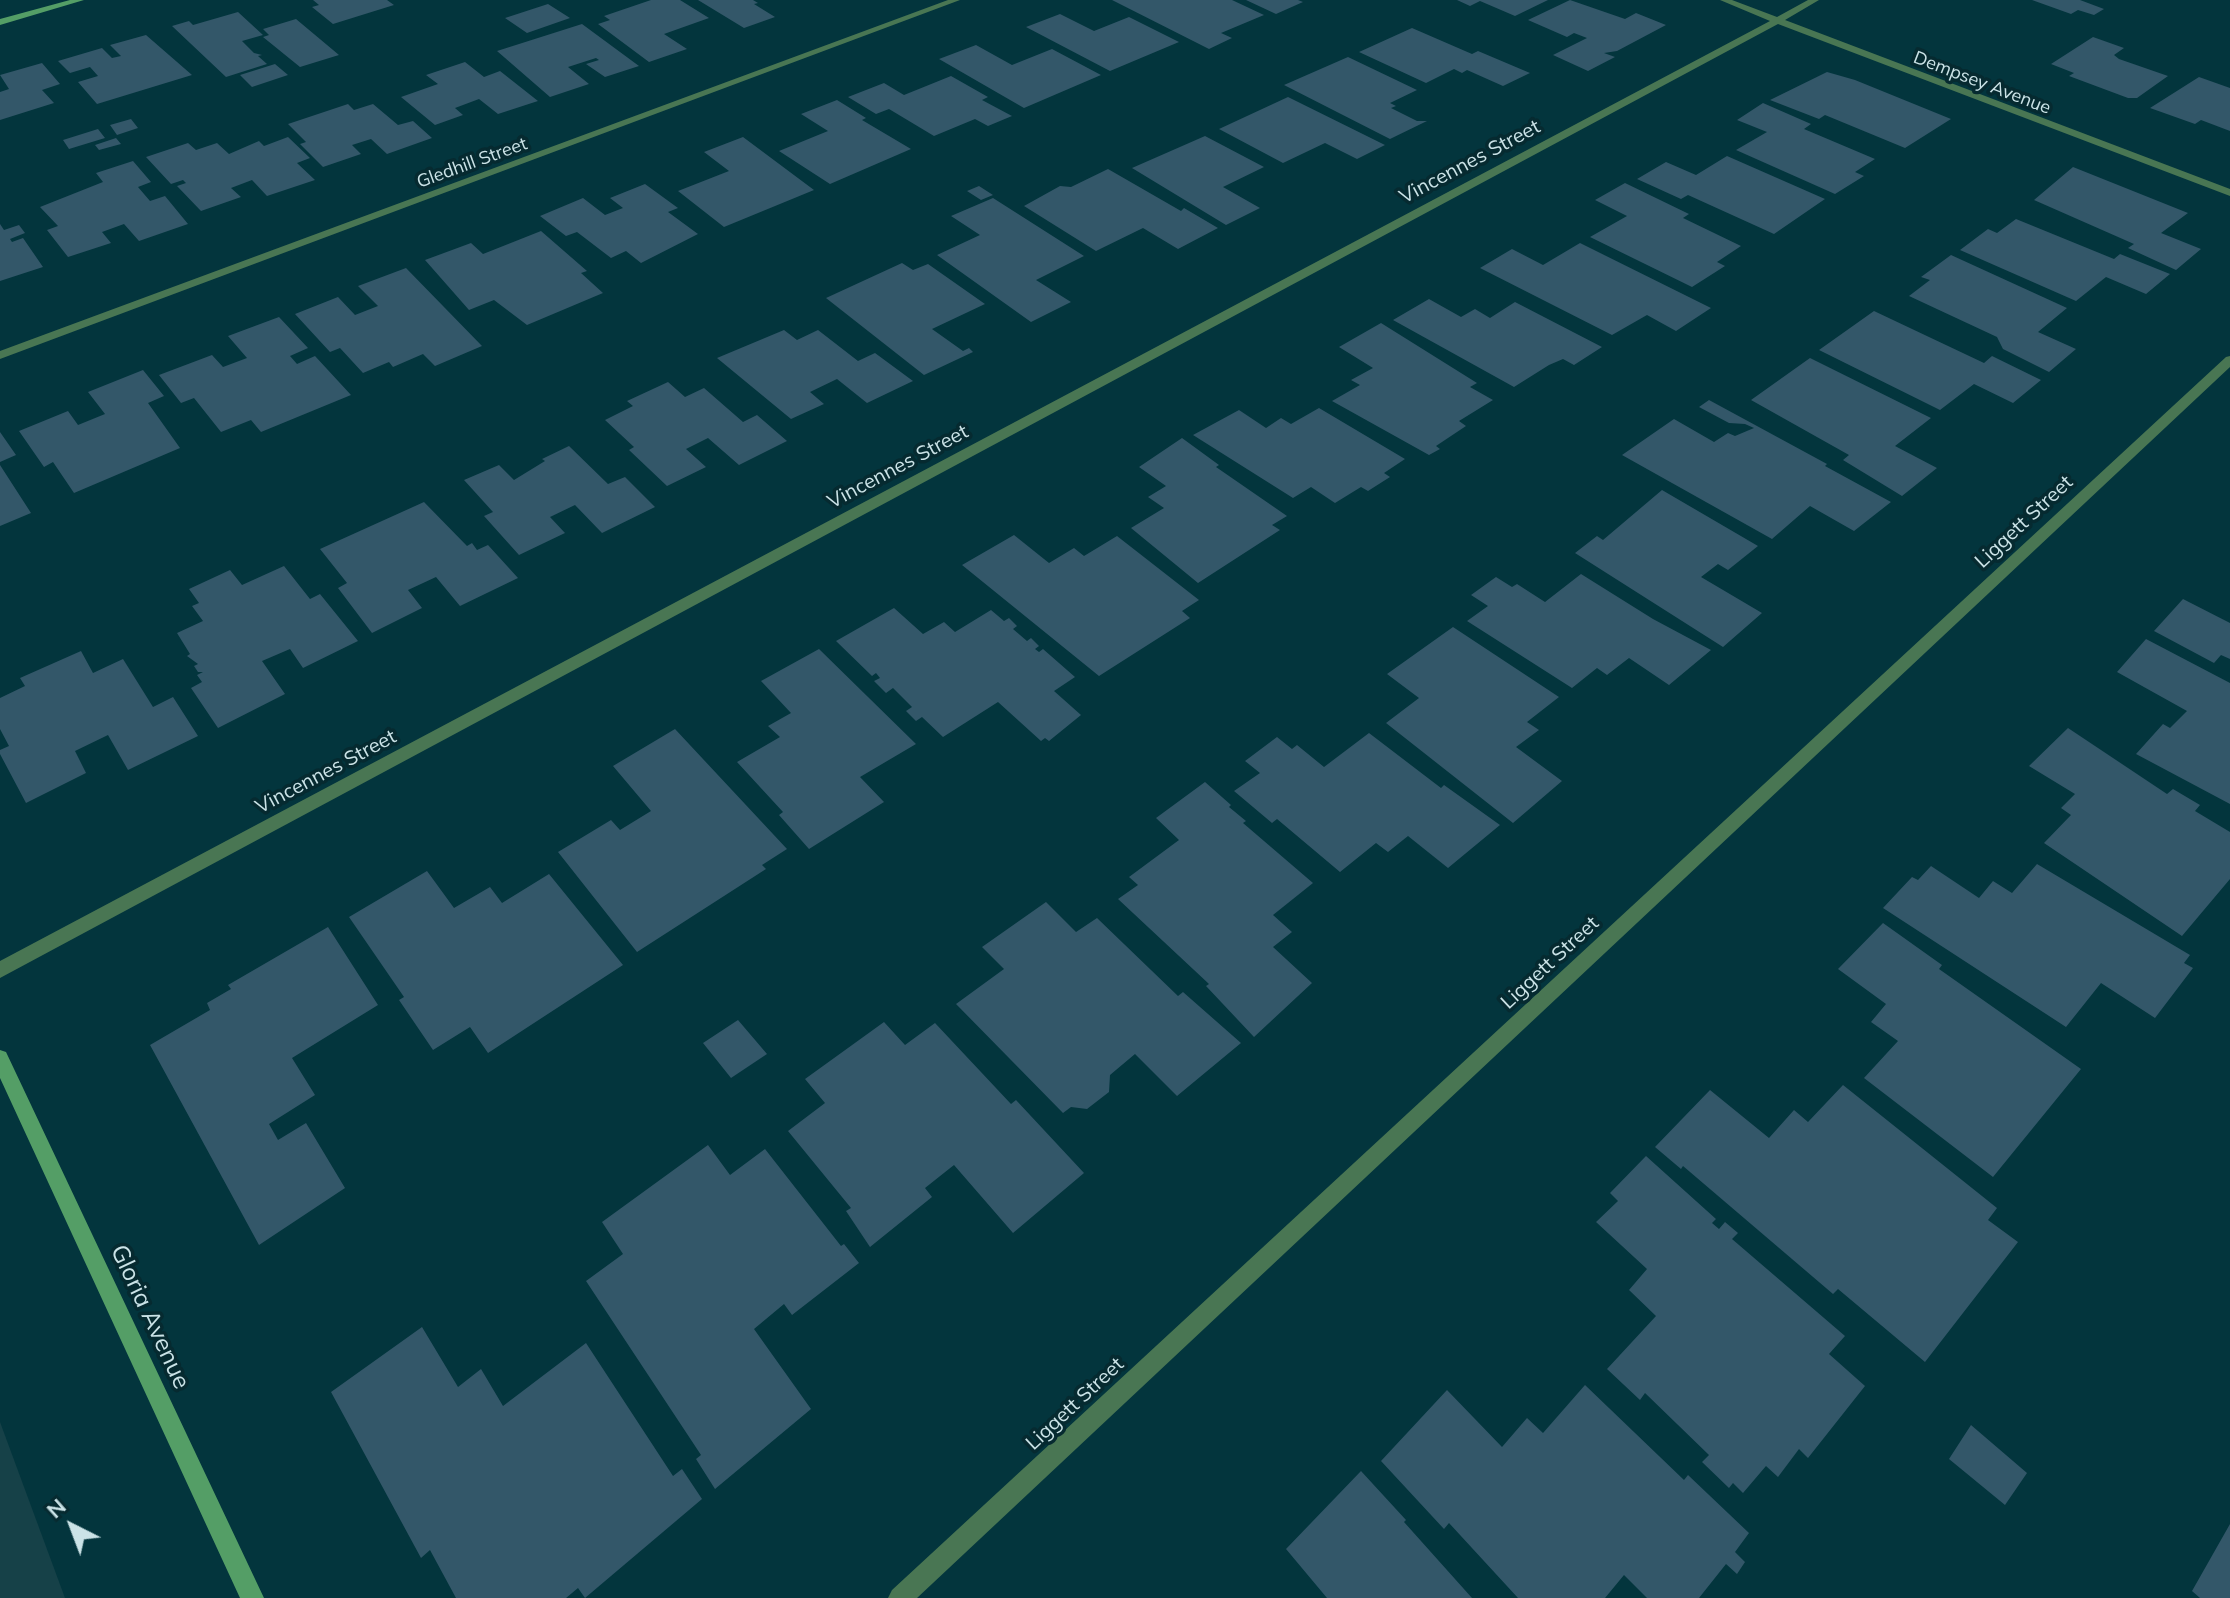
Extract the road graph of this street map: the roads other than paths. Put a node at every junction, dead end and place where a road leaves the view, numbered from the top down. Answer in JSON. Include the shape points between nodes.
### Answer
{"nodes":[{"id":1,"x":80,"y":0,"type":"edge"},
{"id":2,"x":956,"y":0,"type":"edge"},
{"id":3,"x":1724,"y":0,"type":"edge"},
{"id":4,"x":1815,"y":0,"type":"edge"},
{"id":5,"x":1777,"y":21,"type":"junction"},
{"id":6,"x":0,"y":22,"type":"edge"},
{"id":7,"x":2230,"y":193,"type":"edge"},
{"id":8,"x":0,"y":355,"type":"edge"},
{"id":9,"x":2230,"y":360,"type":"edge"},
{"id":10,"x":0,"y":970,"type":"edge"},
{"id":11,"x":0,"y":1058,"type":"edge"},
{"id":12,"x":252,"y":1598,"type":"edge"},
{"id":13,"x":900,"y":1598,"type":"edge"}],
"edges":[{"from":1,"to":6,"type":"street"},
{"from":2,"to":8,"type":"street","name":"Gledhill Street"},
{"from":3,"to":5,"type":"street","name":"Dempsey Avenue"},
{"from":4,"to":5,"type":"street","name":"Vincennes Street"},
{"from":5,"to":7,"type":"street","name":"Dempsey Avenue"},
{"from":5,"to":10,"type":"street","name":"Vincennes Street"},
{"from":9,"to":13,"type":"street","name":"Liggett Street"},
{"from":11,"to":12,"type":"street","name":"Gloria Avenue"}]}
